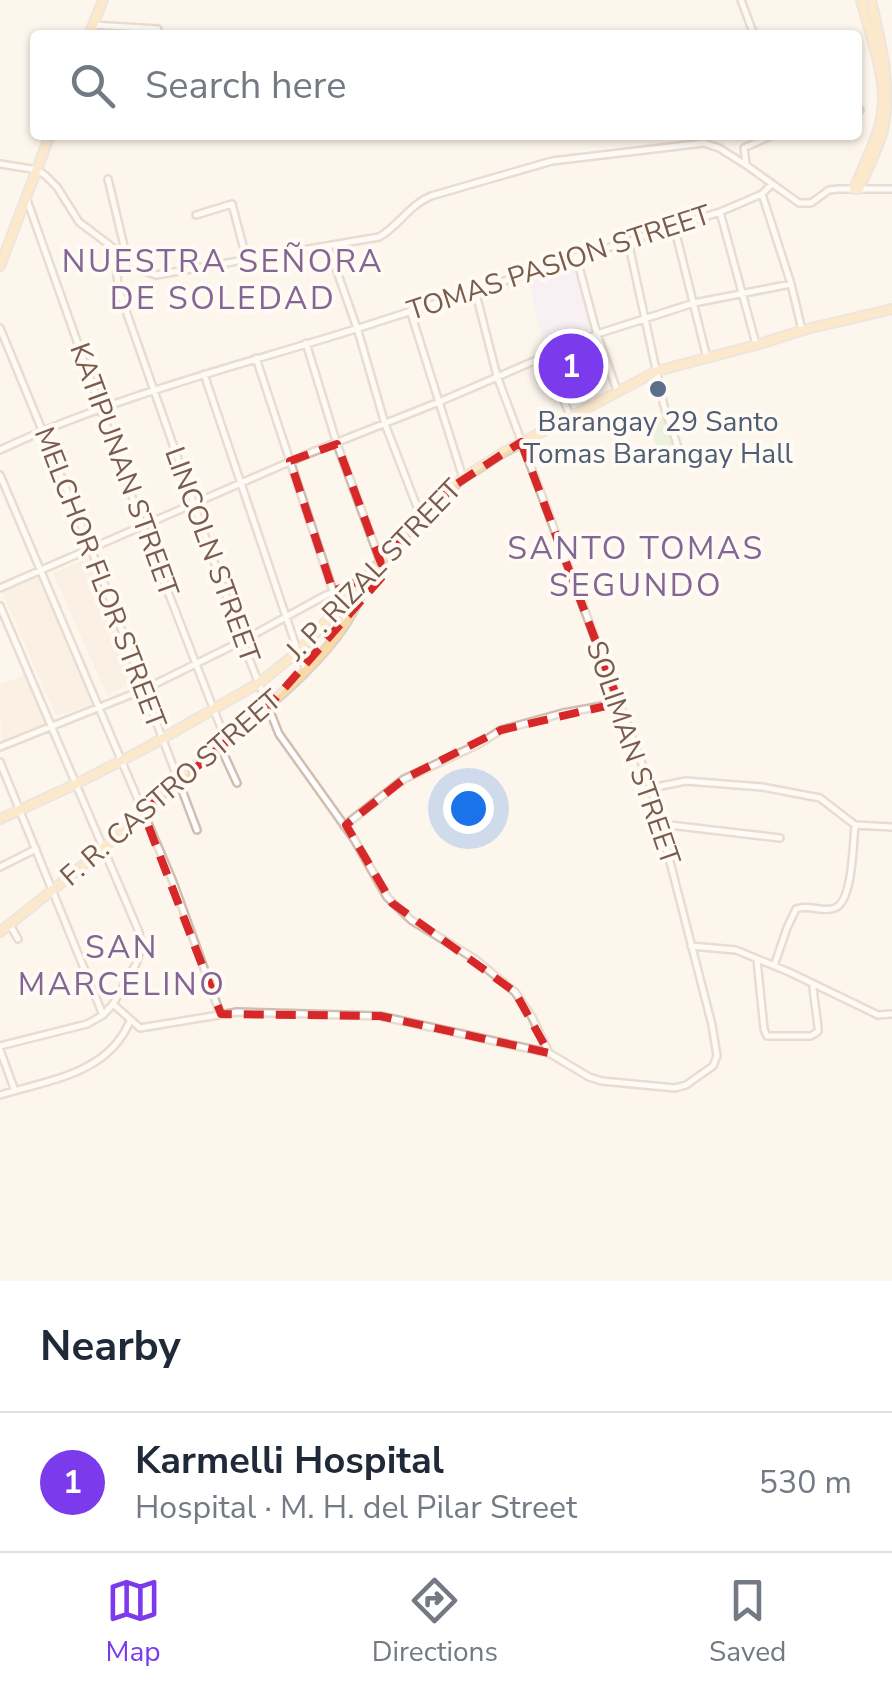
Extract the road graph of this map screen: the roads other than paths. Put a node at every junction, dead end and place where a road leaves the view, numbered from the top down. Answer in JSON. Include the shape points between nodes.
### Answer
{"nodes":[{"id":1,"x":103,"y":0,"type":"edge"},
{"id":2,"x":742,"y":0,"type":"edge"},
{"id":3,"x":861,"y":0,"type":"edge"},
{"id":4,"x":870,"y":0,"type":"edge"},
{"id":5,"x":158,"y":29,"type":"dead end"},
{"id":6,"x":91,"y":30,"type":"edge"},
{"id":7,"x":752,"y":30,"type":"edge"},
{"id":8,"x":48,"y":140,"type":"edge"},
{"id":9,"x":761,"y":140,"type":"edge"},
{"id":10,"x":0,"y":164,"type":"edge"},
{"id":11,"x":746,"y":165,"type":"junction"},
{"id":12,"x":38,"y":170,"type":"junction"},
{"id":13,"x":108,"y":179,"type":"dead end"},
{"id":14,"x":772,"y":184,"type":"junction"},
{"id":15,"x":857,"y":189,"type":"junction"},
{"id":16,"x":892,"y":189,"type":"edge"},
{"id":17,"x":762,"y":194,"type":"junction"},
{"id":18,"x":27,"y":198,"type":"junction"},
{"id":19,"x":720,"y":212,"type":"junction"},
{"id":20,"x":196,"y":215,"type":"dead end"},
{"id":21,"x":674,"y":226,"type":"junction"},
{"id":22,"x":628,"y":241,"type":"junction"},
{"id":23,"x":328,"y":246,"type":"junction"},
{"id":24,"x":122,"y":256,"type":"junction"},
{"id":25,"x":576,"y":256,"type":"junction"},
{"id":26,"x":248,"y":261,"type":"junction"},
{"id":27,"x":0,"y":266,"type":"edge"},
{"id":28,"x":791,"y":284,"type":"junction"},
{"id":29,"x":474,"y":290,"type":"junction"},
{"id":30,"x":741,"y":295,"type":"junction"},
{"id":31,"x":694,"y":303,"type":"junction"},
{"id":32,"x":892,"y":309,"type":"edge"},
{"id":33,"x":410,"y":310,"type":"junction"},
{"id":34,"x":645,"y":318,"type":"junction"},
{"id":35,"x":0,"y":328,"type":"edge"},
{"id":36,"x":357,"y":328,"type":"junction"},
{"id":37,"x":802,"y":330,"type":"junction"},
{"id":38,"x":596,"y":334,"type":"junction"},
{"id":39,"x":306,"y":343,"type":"junction"},
{"id":40,"x":756,"y":345,"type":"junction"},
{"id":41,"x":546,"y":356,"type":"junction"},
{"id":42,"x":256,"y":358,"type":"junction"},
{"id":43,"x":707,"y":358,"type":"junction"},
{"id":44,"x":657,"y":370,"type":"junction"},
{"id":45,"x":204,"y":374,"type":"junction"},
{"id":46,"x":497,"y":376,"type":"junction"},
{"id":47,"x":616,"y":390,"type":"junction"},
{"id":48,"x":152,"y":391,"type":"junction"},
{"id":49,"x":440,"y":402,"type":"junction"},
{"id":50,"x":102,"y":409,"type":"junction"},
{"id":51,"x":570,"y":416,"type":"junction"},
{"id":52,"x":385,"y":424,"type":"junction"},
{"id":53,"x":42,"y":430,"type":"junction"},
{"id":54,"x":521,"y":442,"type":"junction"},
{"id":55,"x":337,"y":444,"type":"junction"},
{"id":56,"x":0,"y":450,"type":"edge"},
{"id":57,"x":681,"y":456,"type":"dead end"},
{"id":58,"x":290,"y":461,"type":"junction"},
{"id":59,"x":0,"y":475,"type":"edge"},
{"id":60,"x":463,"y":478,"type":"junction"},
{"id":61,"x":242,"y":482,"type":"junction"},
{"id":62,"x":193,"y":503,"type":"junction"},
{"id":63,"x":421,"y":517,"type":"junction"},
{"id":64,"x":142,"y":525,"type":"junction"},
{"id":65,"x":90,"y":548,"type":"junction"},
{"id":66,"x":381,"y":563,"type":"junction"},
{"id":67,"x":40,"y":570,"type":"junction"},
{"id":68,"x":363,"y":583,"type":"junction"},
{"id":69,"x":0,"y":588,"type":"edge"},
{"id":70,"x":333,"y":592,"type":"junction"},
{"id":71,"x":0,"y":606,"type":"edge"},
{"id":72,"x":339,"y":608,"type":"junction"},
{"id":73,"x":286,"y":617,"type":"junction"},
{"id":74,"x":346,"y":622,"type":"junction"},
{"id":75,"x":242,"y":641,"type":"junction"},
{"id":76,"x":298,"y":652,"type":"junction"},
{"id":77,"x":196,"y":664,"type":"junction"},
{"id":78,"x":306,"y":669,"type":"junction"},
{"id":79,"x":259,"y":682,"type":"junction"},
{"id":80,"x":145,"y":689,"type":"junction"},
{"id":81,"x":619,"y":703,"type":"junction"},
{"id":82,"x":268,"y":707,"type":"junction"},
{"id":83,"x":100,"y":708,"type":"junction"},
{"id":84,"x":213,"y":710,"type":"junction"},
{"id":85,"x":52,"y":726,"type":"junction"},
{"id":86,"x":163,"y":739,"type":"junction"},
{"id":87,"x":223,"y":744,"type":"junction"},
{"id":88,"x":0,"y":747,"type":"edge"},
{"id":89,"x":0,"y":762,"type":"edge"},
{"id":90,"x":120,"y":762,"type":"junction"},
{"id":91,"x":178,"y":780,"type":"junction"},
{"id":92,"x":237,"y":783,"type":"dead end"},
{"id":93,"x":76,"y":784,"type":"junction"},
{"id":94,"x":651,"y":788,"type":"junction"},
{"id":95,"x":20,"y":810,"type":"junction"},
{"id":96,"x":143,"y":812,"type":"junction"},
{"id":97,"x":0,"y":818,"type":"edge"},
{"id":98,"x":661,"y":824,"type":"junction"},
{"id":99,"x":855,"y":825,"type":"junction"},
{"id":100,"x":344,"y":826,"type":"junction"},
{"id":101,"x":892,"y":827,"type":"edge"},
{"id":102,"x":197,"y":830,"type":"dead end"},
{"id":103,"x":780,"y":838,"type":"dead end"},
{"id":104,"x":103,"y":848,"type":"junction"},
{"id":105,"x":36,"y":850,"type":"junction"},
{"id":106,"x":0,"y":867,"type":"edge"},
{"id":107,"x":51,"y":892,"type":"junction"},
{"id":108,"x":10,"y":925,"type":"junction"},
{"id":109,"x":0,"y":932,"type":"edge"},
{"id":110,"x":18,"y":939,"type":"dead end"},
{"id":111,"x":691,"y":946,"type":"junction"},
{"id":112,"x":758,"y":960,"type":"junction"},
{"id":113,"x":774,"y":966,"type":"junction"},
{"id":114,"x":813,"y":986,"type":"junction"},
{"id":115,"x":113,"y":1004,"type":"junction"},
{"id":116,"x":221,"y":1014,"type":"junction"},
{"id":117,"x":892,"y":1014,"type":"edge"},
{"id":118,"x":103,"y":1015,"type":"junction"},
{"id":119,"x":130,"y":1021,"type":"junction"},
{"id":120,"x":0,"y":1048,"type":"edge"},
{"id":121,"x":549,"y":1053,"type":"junction"},
{"id":122,"x":14,"y":1091,"type":"junction"},
{"id":123,"x":0,"y":1096,"type":"edge"}],
"edges":[{"from":1,"to":6,"type":"main road"},
{"from":2,"to":7,"type":"street"},
{"from":3,"to":15,"type":"main road","via":[[883,101]]},
{"from":4,"to":15,"type":"main road","via":[[888,101],[884,128]]},
{"from":5,"to":6,"type":"street"},
{"from":8,"to":12,"type":"main road"},
{"from":9,"to":11,"type":"street","via":[[744,148]]},
{"from":10,"to":12,"type":"street"},
{"from":11,"to":14,"type":"street"},
{"from":11,"to":23,"type":"street","via":[[704,143],[552,160],[430,196],[385,234]]},
{"from":12,"to":18,"type":"main road"},
{"from":12,"to":24,"type":"street","via":[[79,222]]},
{"from":13,"to":24,"type":"street","name":"LINCOLN STREET"},
{"from":14,"to":15,"type":"street","via":[[805,204],[830,190]]},
{"from":14,"to":17,"type":"street","name":"TOMAS PASION STREET"},
{"from":15,"to":16,"type":"street"},
{"from":17,"to":19,"type":"street","name":"TOMAS PASION STREET"},
{"from":17,"to":28,"type":"street"},
{"from":18,"to":27,"type":"main road"},
{"from":18,"to":50,"type":"street","name":"KATIPUNAN STREET"},
{"from":19,"to":21,"type":"street","name":"TOMAS PASION STREET"},
{"from":19,"to":30,"type":"street"},
{"from":20,"to":26,"type":"street","via":[[232,204]]},
{"from":21,"to":22,"type":"street","name":"TOMAS PASION STREET"},
{"from":21,"to":31,"type":"street"},
{"from":22,"to":25,"type":"street","name":"TOMAS PASION STREET"},
{"from":22,"to":34,"type":"street"},
{"from":23,"to":26,"type":"street"},
{"from":23,"to":36,"type":"street"},
{"from":24,"to":26,"type":"street","via":[[156,276]]},
{"from":24,"to":48,"type":"street","name":"LINCOLN STREET","via":[[117,283]]},
{"from":25,"to":29,"type":"street","name":"TOMAS PASION STREET"},
{"from":25,"to":38,"type":"street"},
{"from":28,"to":30,"type":"street"},
{"from":28,"to":37,"type":"street"},
{"from":29,"to":33,"type":"street","name":"TOMAS PASION STREET"},
{"from":29,"to":46,"type":"street","name":"SOLIMAN STREET"},
{"from":30,"to":31,"type":"street"},
{"from":30,"to":40,"type":"street"},
{"from":31,"to":34,"type":"street"},
{"from":31,"to":43,"type":"street"},
{"from":32,"to":37,"type":"main road","name":"J. P. RIZAL STREET"},
{"from":33,"to":36,"type":"street","name":"TOMAS PASION STREET"},
{"from":33,"to":49,"type":"street"},
{"from":34,"to":38,"type":"street"},
{"from":34,"to":44,"type":"street"},
{"from":35,"to":53,"type":"street","name":"MELCHOR FLOR STREET"},
{"from":36,"to":39,"type":"street","name":"TOMAS PASION STREET"},
{"from":36,"to":52,"type":"street"},
{"from":37,"to":40,"type":"main road","name":"J. P. RIZAL STREET"},
{"from":38,"to":41,"type":"street"},
{"from":38,"to":47,"type":"street"},
{"from":39,"to":42,"type":"street","name":"TOMAS PASION STREET"},
{"from":39,"to":55,"type":"street"},
{"from":40,"to":43,"type":"main road","name":"J. P. RIZAL STREET"},
{"from":41,"to":46,"type":"street"},
{"from":41,"to":51,"type":"street"},
{"from":42,"to":45,"type":"street","name":"TOMAS PASION STREET"},
{"from":42,"to":58,"type":"street"},
{"from":43,"to":44,"type":"main road","name":"J. P. RIZAL STREET"},
{"from":44,"to":47,"type":"main road","name":"J. P. RIZAL STREET"},
{"from":44,"to":57,"type":"street"},
{"from":45,"to":48,"type":"street","name":"TOMAS PASION STREET"},
{"from":45,"to":61,"type":"street"},
{"from":46,"to":49,"type":"street"},
{"from":46,"to":54,"type":"street","name":"SOLIMAN STREET"},
{"from":47,"to":51,"type":"main road","name":"J. P. RIZAL STREET"},
{"from":48,"to":50,"type":"street","name":"TOMAS PASION STREET"},
{"from":48,"to":62,"type":"street","name":"LINCOLN STREET"},
{"from":49,"to":52,"type":"street"},
{"from":49,"to":60,"type":"street"},
{"from":50,"to":53,"type":"street","name":"TOMAS PASION STREET"},
{"from":50,"to":64,"type":"street","name":"KATIPUNAN STREET"},
{"from":51,"to":54,"type":"main road","name":"J. P. RIZAL STREET"},
{"from":52,"to":55,"type":"street"},
{"from":52,"to":63,"type":"street"},
{"from":53,"to":56,"type":"street","name":"TOMAS PASION STREET"},
{"from":53,"to":65,"type":"street","name":"MELCHOR FLOR STREET"},
{"from":54,"to":60,"type":"main road","name":"J. P. RIZAL STREET"},
{"from":54,"to":81,"type":"street","name":"SOLIMAN STREET"},
{"from":55,"to":58,"type":"street"},
{"from":55,"to":66,"type":"street"},
{"from":58,"to":61,"type":"street"},
{"from":58,"to":70,"type":"street"},
{"from":59,"to":67,"type":"street"},
{"from":60,"to":63,"type":"main road","name":"J. P. RIZAL STREET"},
{"from":61,"to":62,"type":"street"},
{"from":61,"to":73,"type":"street"},
{"from":62,"to":64,"type":"street"},
{"from":62,"to":75,"type":"street","name":"LINCOLN STREET"},
{"from":63,"to":66,"type":"main road","name":"J. P. RIZAL STREET"},
{"from":64,"to":65,"type":"street"},
{"from":64,"to":77,"type":"street","name":"KATIPUNAN STREET"},
{"from":65,"to":67,"type":"street"},
{"from":65,"to":80,"type":"street","name":"MELCHOR FLOR STREET"},
{"from":66,"to":68,"type":"main road","name":"J. P. RIZAL STREET"},
{"from":67,"to":69,"type":"street"},
{"from":67,"to":83,"type":"street"},
{"from":68,"to":70,"type":"street"},
{"from":68,"to":72,"type":"main road","name":"J. P. RIZAL STREET"},
{"from":68,"to":74,"type":"main road","name":"F. R. CASTRO STREET"},
{"from":70,"to":72,"type":"street"},
{"from":70,"to":73,"type":"street"},
{"from":71,"to":85,"type":"street"},
{"from":72,"to":74,"type":"street"},
{"from":72,"to":76,"type":"main road","name":"J. P. RIZAL STREET"},
{"from":73,"to":75,"type":"street"},
{"from":73,"to":76,"type":"street"},
{"from":74,"to":78,"type":"main road","name":"F. R. CASTRO STREET"},
{"from":75,"to":77,"type":"street"},
{"from":75,"to":79,"type":"street","name":"LINCOLN STREET"},
{"from":76,"to":78,"type":"street"},
{"from":76,"to":79,"type":"main road","name":"J. P. RIZAL STREET"},
{"from":77,"to":80,"type":"street"},
{"from":77,"to":84,"type":"street","name":"KATIPUNAN STREET"},
{"from":78,"to":82,"type":"main road","name":"F. R. CASTRO STREET"},
{"from":79,"to":82,"type":"street","name":"LINCOLN STREET"},
{"from":79,"to":84,"type":"main road","name":"J. P. RIZAL STREET"},
{"from":80,"to":83,"type":"street"},
{"from":80,"to":86,"type":"street","name":"MELCHOR FLOR STREET"},
{"from":81,"to":94,"type":"street","name":"SOLIMAN STREET"},
{"from":81,"to":100,"type":"street","via":[[501,730],[404,779]]},
{"from":82,"to":87,"type":"main road","name":"F. R. CASTRO STREET"},
{"from":82,"to":100,"type":"street","name":"LINCOLN STREET","via":[[279,734]]},
{"from":83,"to":85,"type":"street"},
{"from":83,"to":90,"type":"street"},
{"from":84,"to":86,"type":"main road","name":"J. P. RIZAL STREET"},
{"from":84,"to":87,"type":"street","name":"KATIPUNAN STREET"},
{"from":85,"to":88,"type":"street"},
{"from":85,"to":93,"type":"street"},
{"from":86,"to":90,"type":"main road","name":"J. P. RIZAL STREET"},
{"from":86,"to":91,"type":"street","name":"MELCHOR FLOR STREET"},
{"from":87,"to":91,"type":"main road","name":"F. R. CASTRO STREET"},
{"from":87,"to":92,"type":"street","name":"KATIPUNAN STREET"},
{"from":89,"to":95,"type":"street"},
{"from":90,"to":93,"type":"main road","name":"J. P. RIZAL STREET"},
{"from":90,"to":96,"type":"street"},
{"from":91,"to":96,"type":"main road","name":"F. R. CASTRO STREET"},
{"from":91,"to":102,"type":"street","name":"MELCHOR FLOR STREET"},
{"from":93,"to":95,"type":"main road","name":"J. P. RIZAL STREET"},
{"from":93,"to":104,"type":"street"},
{"from":94,"to":98,"type":"street","name":"SOLIMAN STREET"},
{"from":94,"to":99,"type":"street","via":[[686,781],[762,786],[820,798]]},
{"from":95,"to":97,"type":"main road","name":"J. P. RIZAL STREET"},
{"from":95,"to":105,"type":"street"},
{"from":96,"to":104,"type":"main road","name":"F. R. CASTRO STREET"},
{"from":96,"to":116,"type":"street"},
{"from":98,"to":103,"type":"street"},
{"from":98,"to":111,"type":"street","name":"SOLIMAN STREET"},
{"from":99,"to":101,"type":"street"},
{"from":99,"to":113,"type":"street","via":[[845,897],[834,908],[796,909]]},
{"from":100,"to":121,"type":"street","name":"LINCOLN STREET","via":[[392,903],[515,992]]},
{"from":104,"to":107,"type":"main road","name":"F. R. CASTRO STREET"},
{"from":104,"to":115,"type":"street","via":[[141,942]]},
{"from":105,"to":106,"type":"street"},
{"from":105,"to":107,"type":"street"},
{"from":107,"to":108,"type":"main road","name":"F. R. CASTRO STREET"},
{"from":107,"to":118,"type":"street"},
{"from":108,"to":109,"type":"main road","name":"F. R. CASTRO STREET"},
{"from":108,"to":110,"type":"street"},
{"from":111,"to":112,"type":"street","via":[[730,949]]},
{"from":111,"to":121,"type":"street","name":"SOLIMAN STREET","via":[[712,1025],[716,1056],[710,1070],[675,1088],[602,1081]]},
{"from":112,"to":113,"type":"street"},
{"from":112,"to":114,"type":"street","via":[[767,1036],[816,1034]]},
{"from":113,"to":114,"type":"street"},
{"from":114,"to":117,"type":"street","via":[[878,1015]]},
{"from":115,"to":118,"type":"street"},
{"from":115,"to":119,"type":"street"},
{"from":116,"to":119,"type":"street","via":[[144,1028]]},
{"from":116,"to":121,"type":"street","via":[[380,1016]]},
{"from":118,"to":120,"type":"street"},
{"from":119,"to":122,"type":"street","via":[[96,1064]]},
{"from":120,"to":122,"type":"street"},
{"from":122,"to":123,"type":"street"}]}
